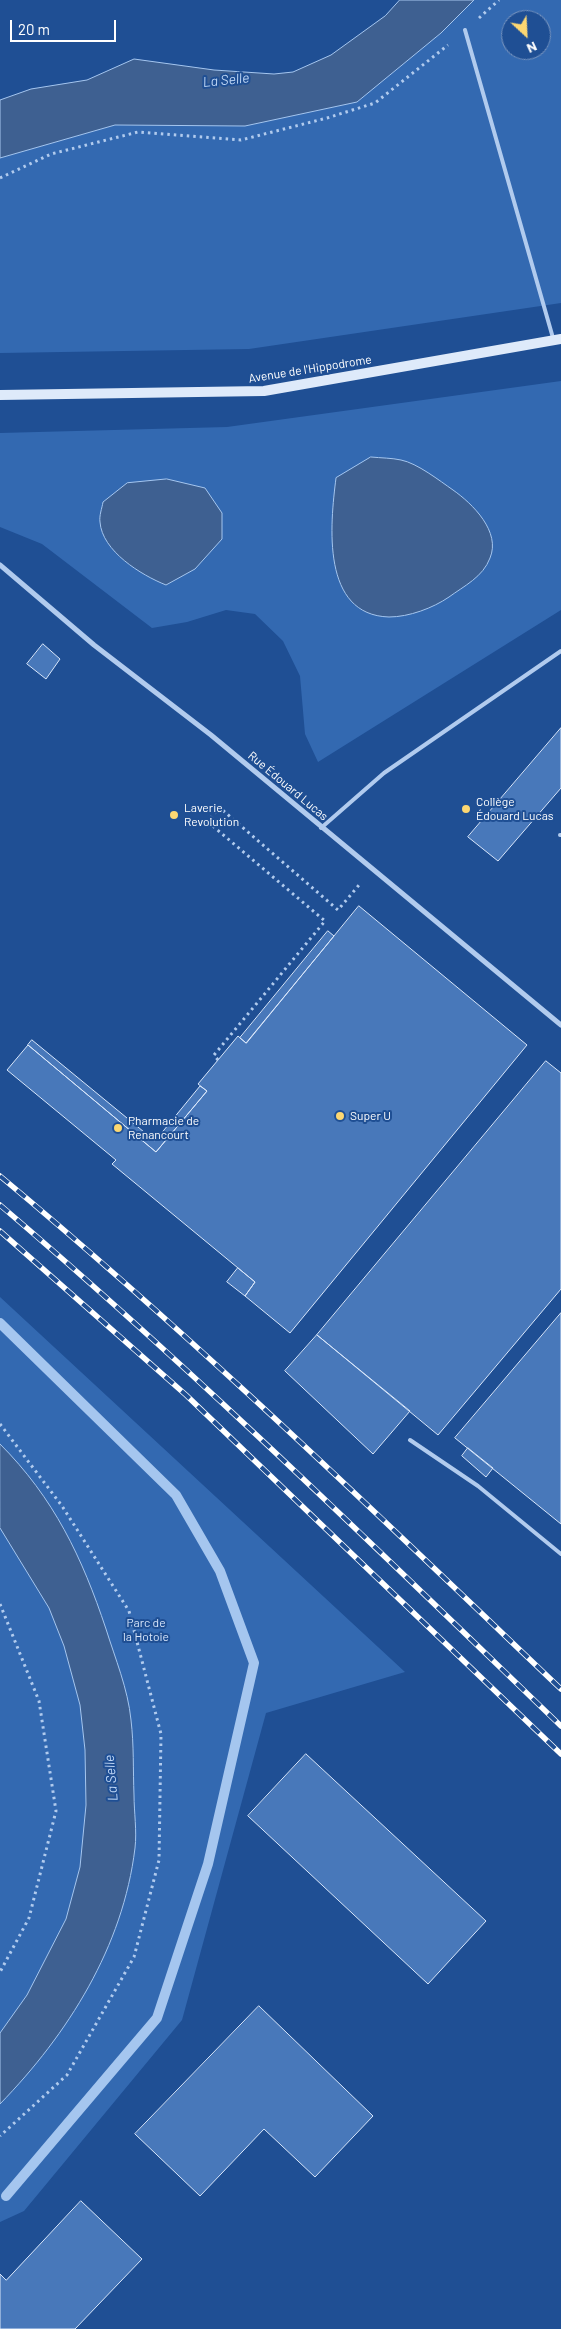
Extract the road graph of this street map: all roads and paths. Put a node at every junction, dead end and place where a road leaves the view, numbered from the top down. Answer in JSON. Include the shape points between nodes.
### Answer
{"nodes":[{"id":1,"x":499,"y":0,"type":"edge"},
{"id":2,"x":465,"y":30,"type":"junction"},
{"id":3,"x":0,"y":178,"type":"edge"},
{"id":4,"x":558,"y":340,"type":"edge"},
{"id":5,"x":0,"y":395,"type":"edge"},
{"id":6,"x":0,"y":565,"type":"edge"},
{"id":7,"x":561,"y":651,"type":"edge"},
{"id":8,"x":322,"y":828,"type":"junction"},
{"id":9,"x":372,"y":870,"type":"junction"},
{"id":10,"x":561,"y":1025,"type":"edge"},
{"id":11,"x":218,"y":1060,"type":"dead end"},
{"id":12,"x":0,"y":1424,"type":"edge"},
{"id":13,"x":410,"y":1440,"type":"dead end"},
{"id":14,"x":561,"y":1554,"type":"edge"},
{"id":15,"x":0,"y":1604,"type":"edge"},
{"id":16,"x":0,"y":1972,"type":"edge"},
{"id":17,"x":0,"y":2136,"type":"edge"}],
"edges":[{"from":1,"to":2,"type":"path"},
{"from":2,"to":3,"type":"path","via":[[375,103],[241,140],[138,132],[51,154]]},
{"from":2,"to":4,"type":"lane"},
{"from":4,"to":5,"type":"main road","name":"Avenue de l'Hippodrome","via":[[264,391]]},
{"from":6,"to":8,"type":"street","name":"Rue Édouard Lucas"},
{"from":7,"to":8,"type":"lane","via":[[384,773]]},
{"from":8,"to":9,"type":"street","name":"Rue Édouard Lucas"},
{"from":9,"to":10,"type":"street","name":"Rue Édouard Lucas"},
{"from":9,"to":11,"type":"path","via":[[338,910],[219,808],[208,822],[325,921],[214,1055]]},
{"from":12,"to":17,"type":"path","via":[[62,1506],[129,1610],[161,1734],[159,1860],[134,1957],[67,2075]]},
{"from":13,"to":14,"type":"lane","via":[[478,1486]]},
{"from":15,"to":16,"type":"path","via":[[39,1701],[56,1811],[29,1918]]}]}
